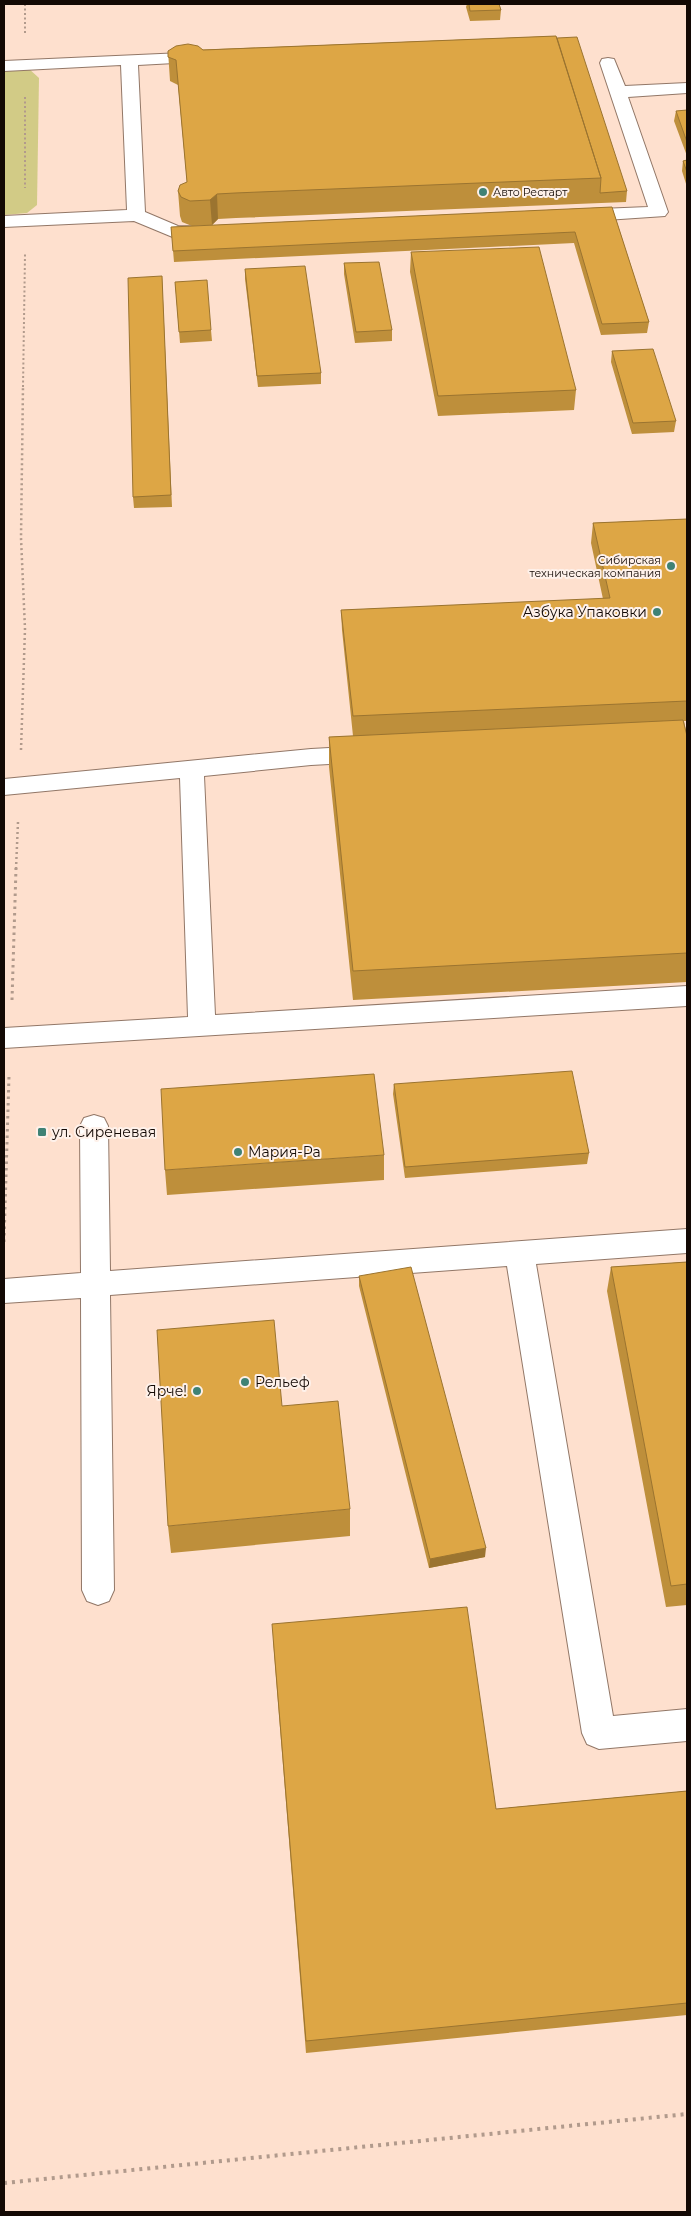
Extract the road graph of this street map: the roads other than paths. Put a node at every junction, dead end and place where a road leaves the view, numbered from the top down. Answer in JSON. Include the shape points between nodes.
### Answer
{"nodes":[{"id":1,"x":225,"y":57,"type":"edge"},
{"id":2,"x":129,"y":60,"type":"junction"},
{"id":3,"x":608,"y":63,"type":"dead end"},
{"id":4,"x":4,"y":66,"type":"edge"},
{"id":5,"x":687,"y":88,"type":"edge"},
{"id":6,"x":618,"y":92,"type":"junction"},
{"id":7,"x":136,"y":215,"type":"junction"},
{"id":8,"x":561,"y":216,"type":"edge"},
{"id":9,"x":4,"y":222,"type":"edge"},
{"id":10,"x":230,"y":230,"type":"edge"},
{"id":11,"x":390,"y":752,"type":"edge"},
{"id":12,"x":192,"y":769,"type":"junction"},
{"id":13,"x":12,"y":787,"type":"edge"},
{"id":14,"x":687,"y":996,"type":"edge"},
{"id":15,"x":202,"y":1026,"type":"junction"},
{"id":16,"x":7,"y":1038,"type":"edge"},
{"id":17,"x":94,"y":1126,"type":"dead end"},
{"id":18,"x":687,"y":1241,"type":"edge"},
{"id":19,"x":519,"y":1252,"type":"junction"},
{"id":20,"x":96,"y":1284,"type":"junction"},
{"id":21,"x":4,"y":1291,"type":"edge"},
{"id":22,"x":98,"y":1590,"type":"dead end"},
{"id":23,"x":687,"y":1725,"type":"edge"}],
"edges":[{"from":1,"to":2,"type":"lane"},
{"from":2,"to":4,"type":"lane"},
{"from":2,"to":7,"type":"lane"},
{"from":3,"to":6,"type":"lane"},
{"from":5,"to":6,"type":"lane"},
{"from":6,"to":8,"type":"lane","via":[[659,212]]},
{"from":7,"to":9,"type":"lane"},
{"from":7,"to":10,"type":"lane","via":[[175,232]]},
{"from":11,"to":12,"type":"lane"},
{"from":12,"to":13,"type":"lane"},
{"from":12,"to":15,"type":"lane"},
{"from":14,"to":15,"type":"lane"},
{"from":15,"to":16,"type":"lane"},
{"from":17,"to":20,"type":"lane"},
{"from":18,"to":19,"type":"lane"},
{"from":19,"to":20,"type":"lane"},
{"from":19,"to":23,"type":"lane","via":[[599,1733]]},
{"from":20,"to":21,"type":"lane"},
{"from":20,"to":22,"type":"lane"}]}
